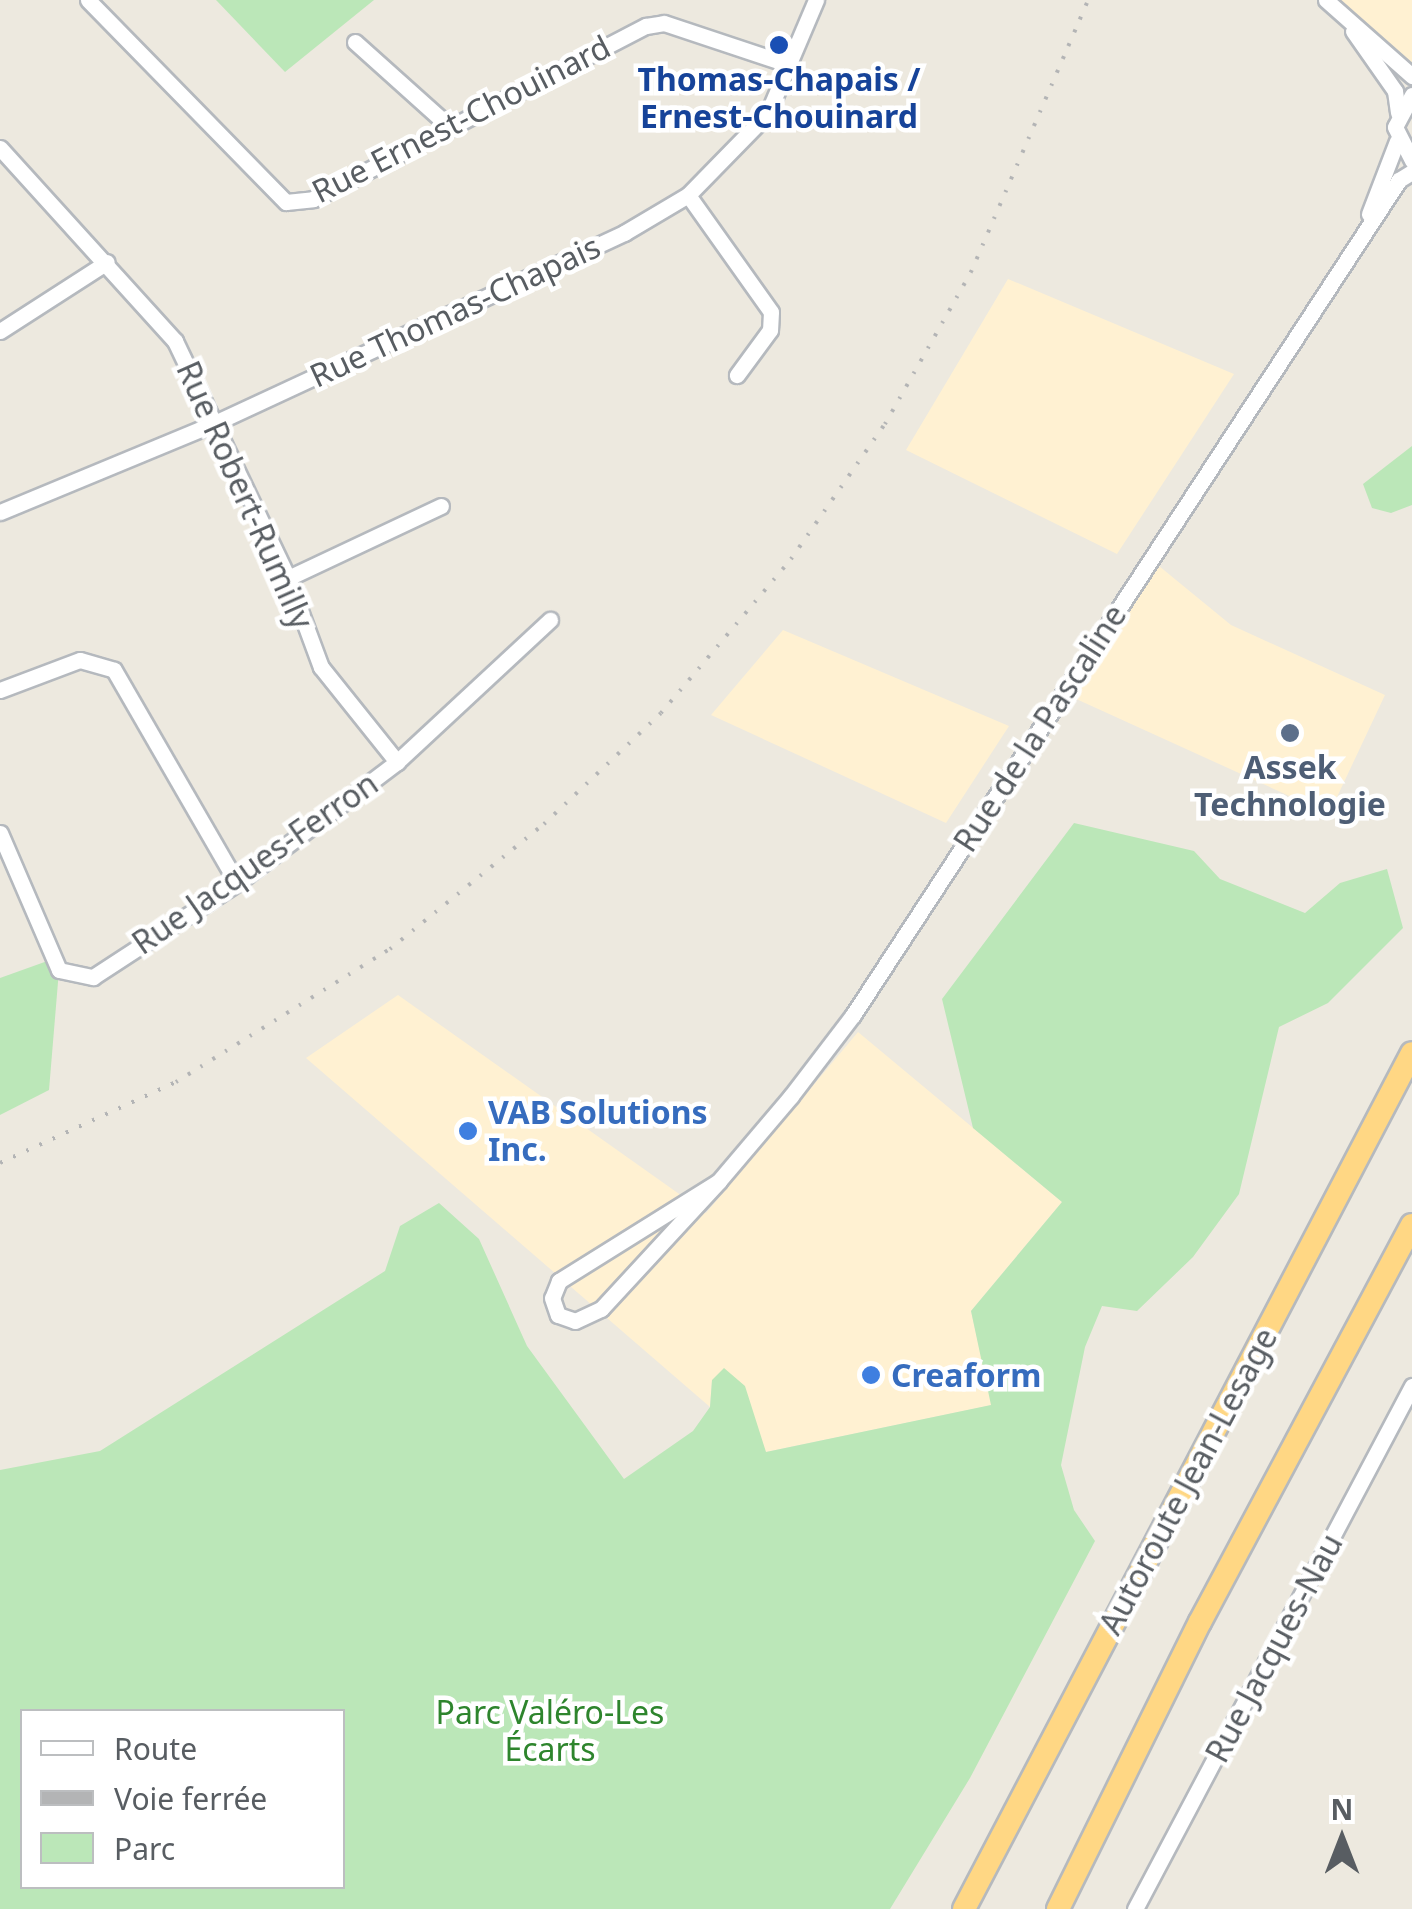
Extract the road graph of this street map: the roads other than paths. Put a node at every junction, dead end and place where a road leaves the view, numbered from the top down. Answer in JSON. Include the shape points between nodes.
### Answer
{"nodes":[{"id":1,"x":88,"y":0,"type":"edge"},
{"id":2,"x":816,"y":0,"type":"edge"},
{"id":3,"x":1326,"y":0,"type":"edge"},
{"id":4,"x":1352,"y":27,"type":"junction"},
{"id":5,"x":355,"y":42,"type":"dead end"},
{"id":6,"x":790,"y":65,"type":"junction"},
{"id":7,"x":1412,"y":76,"type":"edge"},
{"id":8,"x":1412,"y":94,"type":"edge"},
{"id":9,"x":1398,"y":113,"type":"junction"},
{"id":10,"x":451,"y":128,"type":"junction"},
{"id":11,"x":1397,"y":140,"type":"junction"},
{"id":12,"x":0,"y":148,"type":"edge"},
{"id":13,"x":1412,"y":161,"type":"edge"},
{"id":14,"x":1412,"y":172,"type":"edge"},
{"id":15,"x":688,"y":196,"type":"junction"},
{"id":16,"x":106,"y":262,"type":"junction"},
{"id":17,"x":1346,"y":263,"type":"junction"},
{"id":18,"x":0,"y":331,"type":"edge"},
{"id":19,"x":736,"y":375,"type":"dead end"},
{"id":20,"x":217,"y":422,"type":"junction"},
{"id":21,"x":441,"y":506,"type":"dead end"},
{"id":22,"x":0,"y":512,"type":"edge"},
{"id":23,"x":288,"y":578,"type":"junction"},
{"id":24,"x":550,"y":620,"type":"dead end"},
{"id":25,"x":0,"y":690,"type":"edge"},
{"id":26,"x":397,"y":762,"type":"junction"},
{"id":27,"x":0,"y":832,"type":"edge"},
{"id":28,"x":237,"y":882,"type":"junction"},
{"id":29,"x":1412,"y":1053,"type":"edge"},
{"id":30,"x":719,"y":1181,"type":"junction"},
{"id":31,"x":1412,"y":1225,"type":"edge"},
{"id":32,"x":1412,"y":1386,"type":"edge"},
{"id":33,"x":964,"y":1909,"type":"edge"},
{"id":34,"x":1058,"y":1909,"type":"edge"},
{"id":35,"x":1135,"y":1909,"type":"edge"}],
"edges":[{"from":1,"to":10,"type":"street","name":"Rue Ernest-Chouinard","via":[[286,202],[313,199]]},
{"from":2,"to":6,"type":"street","name":"Rue Thomas-Chapais"},
{"from":3,"to":4,"type":"street"},
{"from":4,"to":7,"type":"street"},
{"from":4,"to":9,"type":"street","via":[[1395,91]]},
{"from":5,"to":10,"type":"street"},
{"from":6,"to":10,"type":"street","name":"Rue Ernest-Chouinard","via":[[664,23],[646,26]]},
{"from":6,"to":15,"type":"street","name":"Rue Thomas-Chapais","via":[[768,113]]},
{"from":8,"to":9,"type":"street"},
{"from":9,"to":11,"type":"street"},
{"from":11,"to":13,"type":"street"},
{"from":11,"to":17,"type":"street","name":"Rue de la Pascaline"},
{"from":12,"to":16,"type":"street","name":"Rue Robert-Rumilly"},
{"from":14,"to":17,"type":"street","name":"Rue de la Pascaline","via":[[1399,180]]},
{"from":15,"to":19,"type":"street","via":[[771,312],[770,330]]},
{"from":15,"to":20,"type":"street","name":"Rue Thomas-Chapais","via":[[624,234]]},
{"from":16,"to":18,"type":"street"},
{"from":16,"to":20,"type":"street","name":"Rue Robert-Rumilly","via":[[175,341]]},
{"from":17,"to":30,"type":"street","name":"Rue de la Pascaline","via":[[852,1015]]},
{"from":20,"to":22,"type":"street","name":"Rue Thomas-Chapais"},
{"from":20,"to":23,"type":"street","name":"Rue Robert-Rumilly"},
{"from":21,"to":23,"type":"street"},
{"from":23,"to":26,"type":"street","name":"Rue Robert-Rumilly","via":[[321,667]]},
{"from":24,"to":26,"type":"street","name":"Rue Jacques-Ferron"},
{"from":25,"to":28,"type":"street","via":[[80,660],[114,670]]},
{"from":26,"to":28,"type":"street","name":"Rue Jacques-Ferron"},
{"from":27,"to":28,"type":"street","name":"Rue Jacques-Ferron","via":[[53,960],[73,978],[92,977]]},
{"from":29,"to":33,"type":"highway","name":"Autoroute Jean-Lesage"},
{"from":30,"to":30,"type":"street","name":"Rue de la Pascaline","via":[[558,1281],[552,1298],[558,1315],[574,1322],[601,1309]]},
{"from":31,"to":34,"type":"highway","via":[[1200,1622]]},
{"from":32,"to":35,"type":"street","name":"Rue Jacques-Nau"}]}
